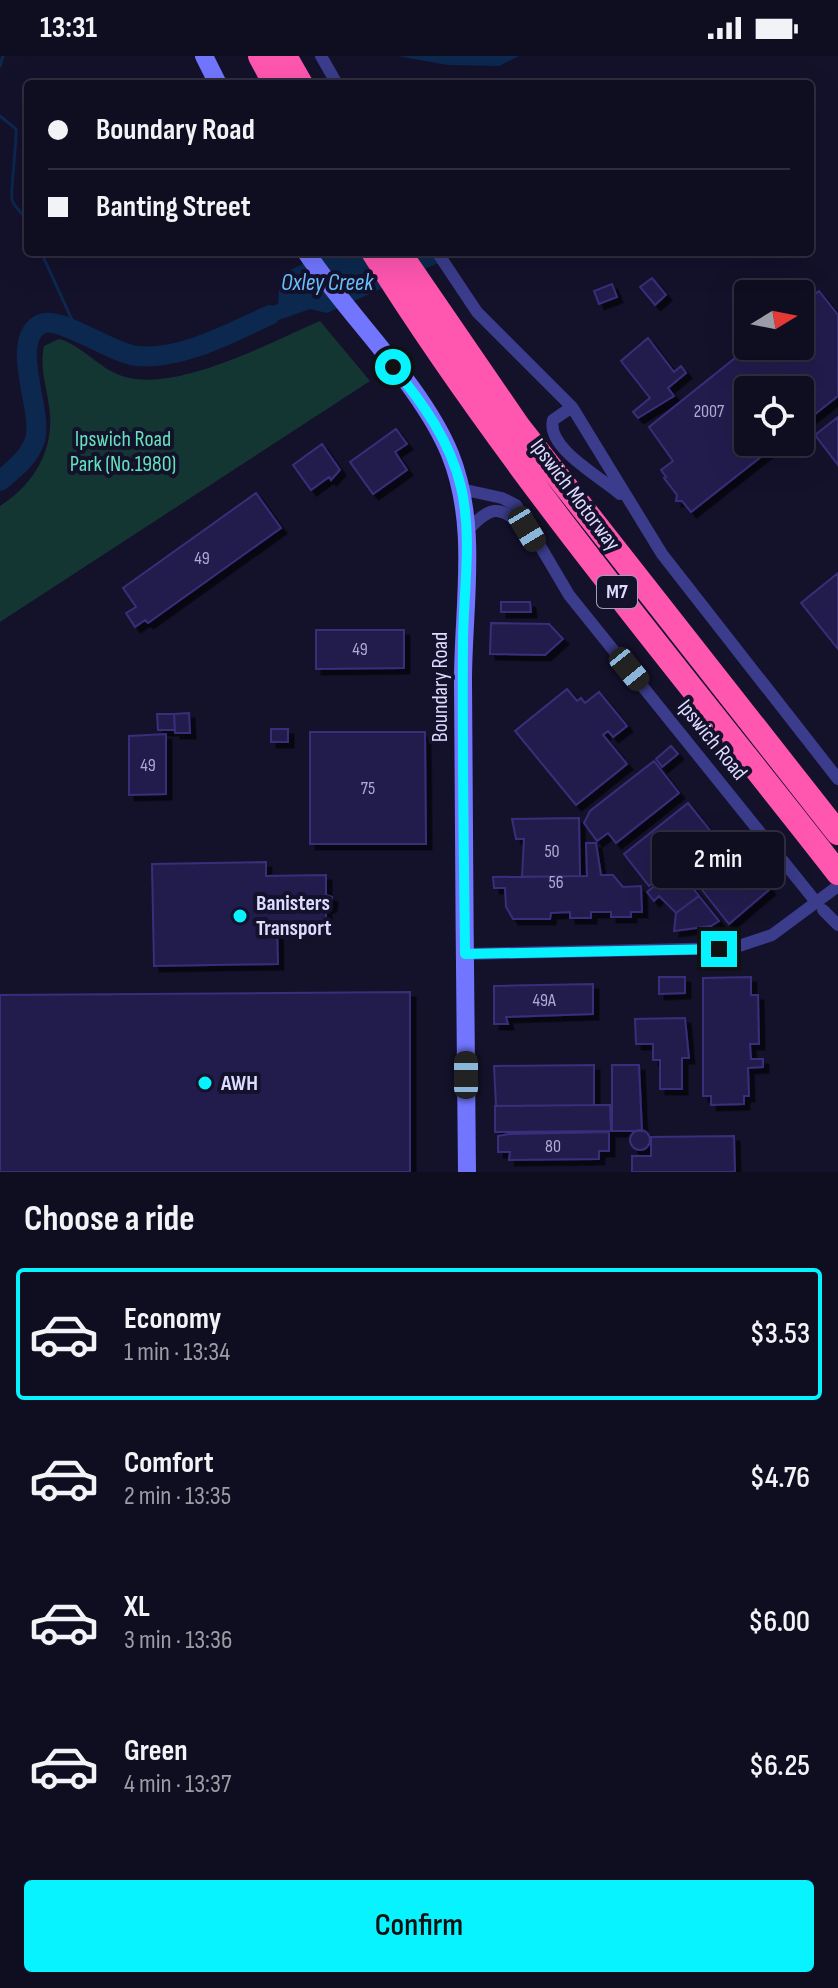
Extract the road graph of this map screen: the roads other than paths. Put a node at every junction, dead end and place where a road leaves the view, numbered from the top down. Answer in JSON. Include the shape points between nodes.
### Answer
{"nodes":[{"id":1,"x":204,"y":56,"type":"edge"},
{"id":2,"x":260,"y":56,"type":"edge"},
{"id":3,"x":285,"y":56,"type":"edge"},
{"id":4,"x":321,"y":56,"type":"edge"},
{"id":5,"x":216,"y":80,"type":"edge"},
{"id":6,"x":273,"y":80,"type":"edge"},
{"id":7,"x":299,"y":80,"type":"edge"},
{"id":8,"x":335,"y":80,"type":"edge"},
{"id":9,"x":309,"y":256,"type":"edge"},
{"id":10,"x":377,"y":256,"type":"edge"},
{"id":11,"x":400,"y":256,"type":"edge"},
{"id":12,"x":440,"y":256,"type":"edge"},
{"id":13,"x":416,"y":298,"type":"junction"},
{"id":14,"x":572,"y":407,"type":"junction"},
{"id":15,"x":461,"y":489,"type":"junction"},
{"id":16,"x":627,"y":501,"type":"junction"},
{"id":17,"x":527,"y":529,"type":"junction"},
{"id":18,"x":467,"y":531,"type":"junction"},
{"id":19,"x":838,"y":779,"type":"edge"},
{"id":20,"x":838,"y":833,"type":"edge"},
{"id":21,"x":838,"y":873,"type":"edge"},
{"id":22,"x":838,"y":886,"type":"edge"},
{"id":23,"x":812,"y":897,"type":"dead end"},
{"id":24,"x":823,"y":910,"type":"dead end"},
{"id":25,"x":838,"y":925,"type":"edge"},
{"id":26,"x":465,"y":954,"type":"junction"},
{"id":27,"x":467,"y":1172,"type":"edge"}],
"edges":[{"from":1,"to":5,"type":"main road"},
{"from":2,"to":6,"type":"highway"},
{"from":3,"to":7,"type":"highway"},
{"from":4,"to":8,"type":"street"},
{"from":9,"to":15,"type":"main road","name":"Boundary Road","via":[[429,413]]},
{"from":10,"to":13,"type":"highway","name":"Ipswich Motorway","number":"M7"},
{"from":11,"to":13,"type":"highway","name":"Ipswich Motorway","number":"M7"},
{"from":12,"to":14,"type":"street","via":[[488,324]]},
{"from":13,"to":20,"type":"highway","name":"Ipswich Motorway","number":"M7"},
{"from":13,"to":21,"type":"highway","name":"Ipswich Motorway","number":"M7","via":[[548,503]]},
{"from":14,"to":16,"type":"street"},
{"from":14,"to":16,"type":"street","via":[[552,422],[557,441]]},
{"from":15,"to":17,"type":"street","name":"Ipswich Road","via":[[510,501]]},
{"from":15,"to":18,"type":"main road","name":"Boundary Road"},
{"from":16,"to":19,"type":"street","via":[[677,574]]},
{"from":17,"to":18,"type":"street","via":[[509,514],[494,511],[481,515]]},
{"from":17,"to":23,"type":"street","name":"Ipswich Road","via":[[569,595]]},
{"from":18,"to":26,"type":"main road","name":"Boundary Road"},
{"from":22,"to":26,"type":"street","via":[[772,935],[733,948]]},
{"from":24,"to":25,"type":"street"},
{"from":26,"to":27,"type":"main road","name":"Boundary Road"}]}
